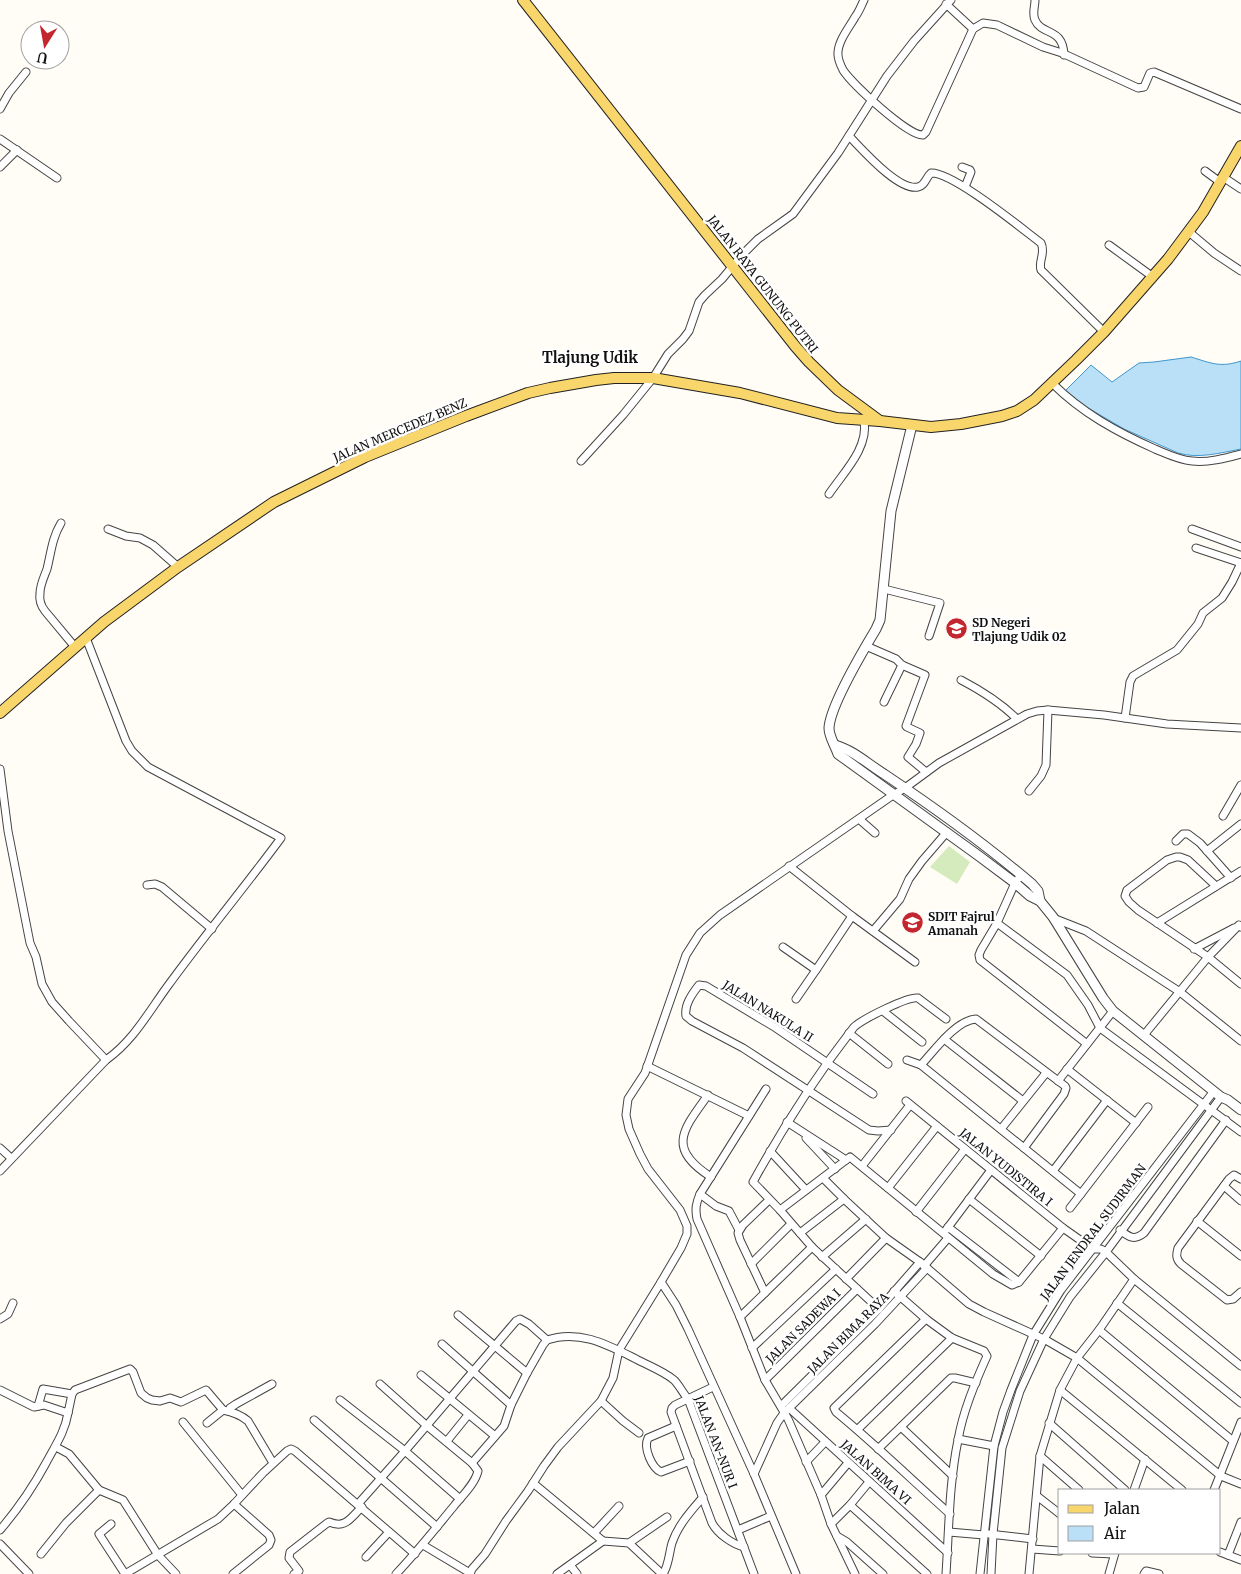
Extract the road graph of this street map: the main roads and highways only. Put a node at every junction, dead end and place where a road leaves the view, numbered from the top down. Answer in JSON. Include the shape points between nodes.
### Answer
{"nodes":[{"id":1,"x":523,"y":0,"type":"edge"},
{"id":2,"x":1241,"y":146,"type":"edge"},
{"id":3,"x":880,"y":421,"type":"junction"},
{"id":4,"x":0,"y":713,"type":"edge"}],
"edges":[{"from":1,"to":3,"type":"main road","name":"JALAN RAYA GUNUNG PUTRI","via":[[809,362],[838,390]]},
{"from":2,"to":3,"type":"main road","name":"JALAN RAYA GUNUNG PUTRI","via":[[1189,232],[1104,332],[1034,400],[1018,411],[961,424],[930,427]]},
{"from":3,"to":4,"type":"main road","name":"JALAN MERCEDEZ BENZ","via":[[837,418],[740,393],[653,378],[614,378],[528,393],[365,457],[274,502],[104,622]]}]}
